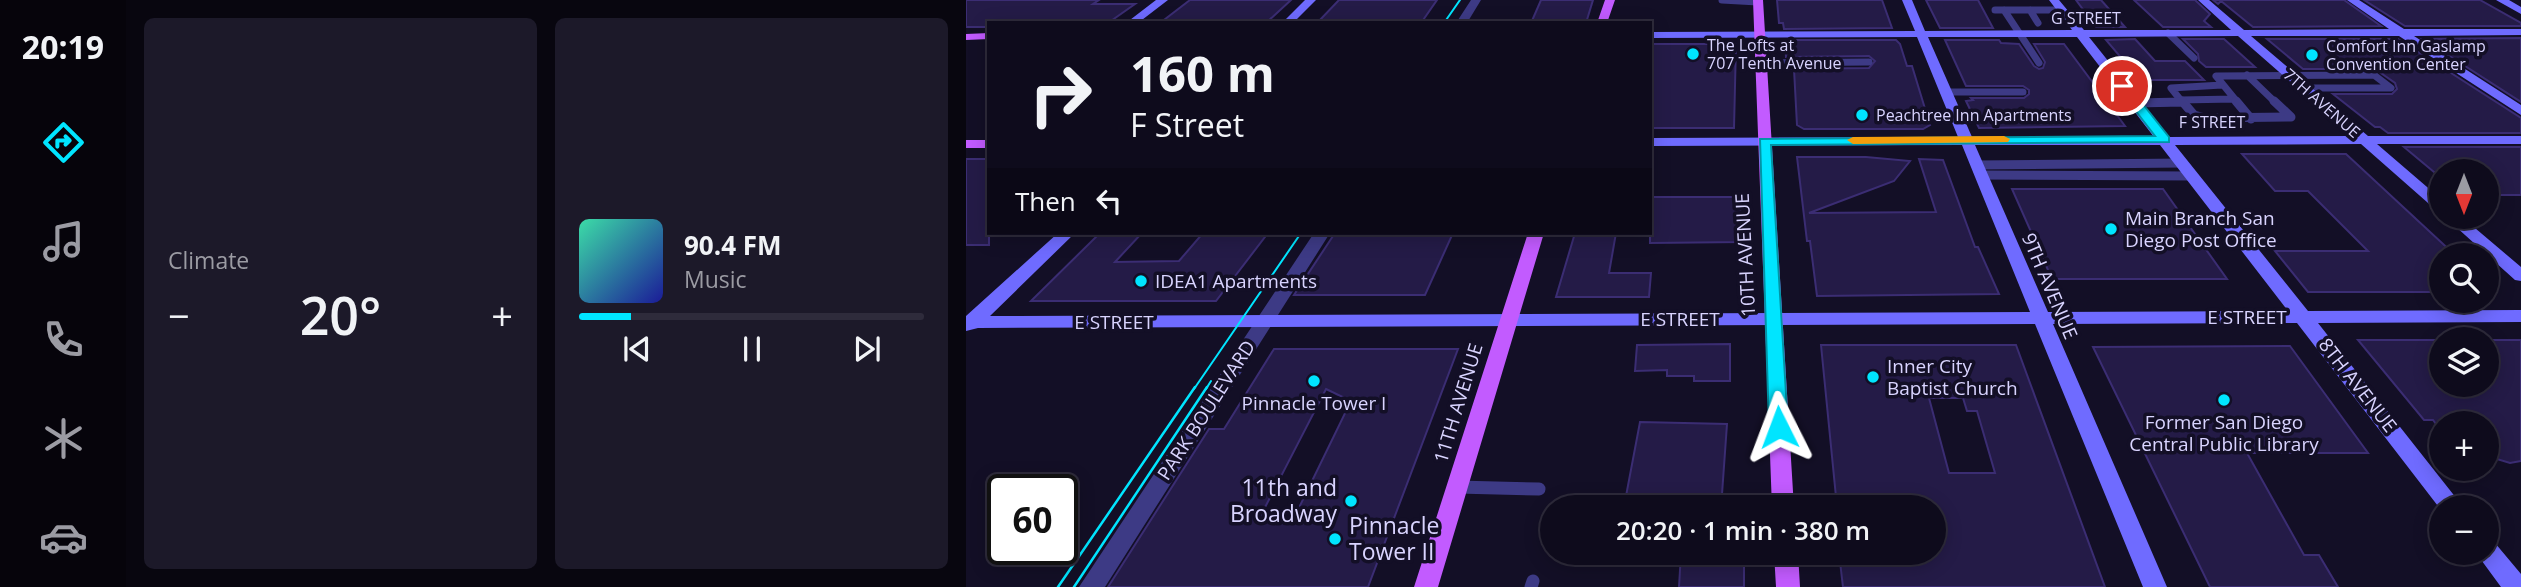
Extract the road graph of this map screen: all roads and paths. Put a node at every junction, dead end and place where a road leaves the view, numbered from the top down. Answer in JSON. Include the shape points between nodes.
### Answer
{"nodes":[{"id":1,"x":1163,"y":0,"type":"edge"},
{"id":2,"x":1311,"y":0,"type":"edge"},
{"id":3,"x":1476,"y":0,"type":"edge"},
{"id":4,"x":1610,"y":0,"type":"edge"},
{"id":5,"x":1722,"y":0,"type":"edge"},
{"id":6,"x":1907,"y":0,"type":"edge"},
{"id":7,"x":2054,"y":0,"type":"edge"},
{"id":8,"x":2203,"y":0,"type":"edge"},
{"id":9,"x":2352,"y":0,"type":"edge"},
{"id":10,"x":2501,"y":0,"type":"edge"},
{"id":11,"x":1758,"y":1,"type":"edge"},
{"id":12,"x":1995,"y":10,"type":"dead end"},
{"id":13,"x":2004,"y":10,"type":"junction"},
{"id":14,"x":2030,"y":10,"type":"junction"},
{"id":15,"x":2062,"y":10,"type":"junction"},
{"id":16,"x":2521,"y":11,"type":"edge"},
{"id":17,"x":1134,"y":21,"type":"edge"},
{"id":18,"x":1289,"y":21,"type":"edge"},
{"id":19,"x":1462,"y":21,"type":"edge"},
{"id":20,"x":1603,"y":21,"type":"edge"},
{"id":21,"x":2038,"y":23,"type":"dead end"},
{"id":22,"x":2521,"y":32,"type":"edge"},
{"id":23,"x":1920,"y":33,"type":"junction"},
{"id":24,"x":2019,"y":33,"type":"junction"},
{"id":25,"x":2168,"y":33,"type":"junction"},
{"id":26,"x":2242,"y":33,"type":"junction"},
{"id":27,"x":2402,"y":33,"type":"junction"},
{"id":28,"x":1652,"y":34,"type":"edge"},
{"id":29,"x":1760,"y":34,"type":"junction"},
{"id":30,"x":2082,"y":34,"type":"junction"},
{"id":31,"x":987,"y":36,"type":"edge"},
{"id":32,"x":966,"y":37,"type":"edge"},
{"id":33,"x":2194,"y":58,"type":"dead end"},
{"id":34,"x":1869,"y":62,"type":"dead end"},
{"id":35,"x":1762,"y":63,"type":"junction"},
{"id":36,"x":2039,"y":63,"type":"dead end"},
{"id":37,"x":2246,"y":75,"type":"junction"},
{"id":38,"x":2290,"y":75,"type":"junction"},
{"id":39,"x":2222,"y":85,"type":"junction"},
{"id":40,"x":2305,"y":88,"type":"junction"},
{"id":41,"x":1945,"y":92,"type":"junction"},
{"id":42,"x":2023,"y":92,"type":"dead end"},
{"id":43,"x":2234,"y":99,"type":"junction"},
{"id":44,"x":2181,"y":101,"type":"junction"},
{"id":45,"x":2136,"y":103,"type":"junction"},
{"id":46,"x":2521,"y":111,"type":"edge"},
{"id":47,"x":2251,"y":119,"type":"junction"},
{"id":48,"x":1965,"y":139,"type":"junction"},
{"id":49,"x":2165,"y":139,"type":"junction"},
{"id":50,"x":2364,"y":140,"type":"junction"},
{"id":51,"x":2521,"y":140,"type":"edge"},
{"id":52,"x":1765,"y":141,"type":"junction"},
{"id":53,"x":1652,"y":142,"type":"edge"},
{"id":54,"x":966,"y":144,"type":"edge"},
{"id":55,"x":987,"y":144,"type":"edge"},
{"id":56,"x":2188,"y":169,"type":"junction"},
{"id":57,"x":1978,"y":170,"type":"junction"},
{"id":58,"x":2429,"y":197,"type":"edge"},
{"id":59,"x":2467,"y":229,"type":"edge"},
{"id":60,"x":1065,"y":235,"type":"edge"},
{"id":61,"x":1321,"y":235,"type":"edge"},
{"id":62,"x":1535,"y":235,"type":"edge"},
{"id":63,"x":2521,"y":276,"type":"edge"},
{"id":64,"x":2521,"y":316,"type":"edge"},
{"id":65,"x":2305,"y":317,"type":"junction"},
{"id":66,"x":2040,"y":318,"type":"junction"},
{"id":67,"x":1772,"y":319,"type":"junction"},
{"id":68,"x":1264,"y":321,"type":"junction"},
{"id":69,"x":1510,"y":321,"type":"junction"},
{"id":70,"x":968,"y":325,"type":"edge"},
{"id":71,"x":1457,"y":487,"type":"junction"},
{"id":72,"x":1539,"y":489,"type":"dead end"},
{"id":73,"x":1782,"y":495,"type":"edge"},
{"id":74,"x":2443,"y":495,"type":"edge"},
{"id":75,"x":1787,"y":565,"type":"edge"},
{"id":76,"x":2499,"y":565,"type":"edge"},
{"id":77,"x":1091,"y":587,"type":"edge"},
{"id":78,"x":1426,"y":587,"type":"edge"},
{"id":79,"x":1788,"y":587,"type":"edge"},
{"id":80,"x":2155,"y":587,"type":"edge"},
{"id":81,"x":2516,"y":587,"type":"edge"}],
"edges":[{"from":1,"to":17,"type":"street"},
{"from":2,"to":18,"type":"street"},
{"from":3,"to":19,"type":"street"},
{"from":4,"to":20,"type":"main road"},
{"from":5,"to":11,"type":"lane"},
{"from":6,"to":23,"type":"street","name":"9TH AVENUE"},
{"from":7,"to":15,"type":"street","name":"8TH AVENUE"},
{"from":8,"to":26,"type":"street","name":"7TH AVENUE"},
{"from":9,"to":27,"type":"street"},
{"from":10,"to":16,"type":"street"},
{"from":11,"to":29,"type":"main road","name":"10TH AVENUE"},
{"from":12,"to":13,"type":"lane"},
{"from":13,"to":14,"type":"lane"},
{"from":13,"to":24,"type":"lane"},
{"from":14,"to":15,"type":"lane"},
{"from":14,"to":21,"type":"lane"},
{"from":15,"to":30,"type":"street","name":"8TH AVENUE"},
{"from":22,"to":27,"type":"street","name":"G STREET"},
{"from":23,"to":24,"type":"street","name":"G STREET"},
{"from":23,"to":29,"type":"street","name":"G STREET"},
{"from":23,"to":41,"type":"street","name":"9TH AVENUE"},
{"from":24,"to":30,"type":"street","name":"G STREET"},
{"from":24,"to":36,"type":"lane"},
{"from":25,"to":26,"type":"street","name":"G STREET"},
{"from":25,"to":30,"type":"street","name":"G STREET"},
{"from":25,"to":33,"type":"lane"},
{"from":26,"to":27,"type":"street","name":"G STREET"},
{"from":26,"to":38,"type":"street","name":"7TH AVENUE"},
{"from":27,"to":46,"type":"street"},
{"from":28,"to":29,"type":"street","name":"G STREET"},
{"from":29,"to":35,"type":"main road","name":"10TH AVENUE"},
{"from":30,"to":45,"type":"street","name":"8TH AVENUE"},
{"from":31,"to":32,"type":"main road"},
{"from":34,"to":35,"type":"lane"},
{"from":35,"to":52,"type":"main road","name":"10TH AVENUE"},
{"from":37,"to":38,"type":"lane"},
{"from":37,"to":39,"type":"lane","via":[[2216,76]]},
{"from":37,"to":47,"type":"lane","via":[[2291,117]]},
{"from":38,"to":40,"type":"street","name":"7TH AVENUE"},
{"from":38,"to":40,"type":"lane","via":[[2374,75],[2391,88]]},
{"from":39,"to":43,"type":"lane"},
{"from":39,"to":44,"type":"lane","via":[[2172,86]]},
{"from":40,"to":50,"type":"street","name":"7TH AVENUE"},
{"from":41,"to":42,"type":"lane"},
{"from":41,"to":48,"type":"street","name":"9TH AVENUE"},
{"from":43,"to":44,"type":"lane"},
{"from":43,"to":47,"type":"lane"},
{"from":44,"to":45,"type":"lane"},
{"from":44,"to":47,"type":"lane","via":[[2194,115],[2205,118]]},
{"from":45,"to":49,"type":"street","name":"8TH AVENUE"},
{"from":48,"to":49,"type":"street","name":"F STREET"},
{"from":48,"to":52,"type":"street","name":"F STREET"},
{"from":48,"to":57,"type":"street","name":"9TH AVENUE"},
{"from":49,"to":50,"type":"street","name":"F STREET"},
{"from":49,"to":56,"type":"street","name":"8TH AVENUE"},
{"from":50,"to":51,"type":"street","name":"F STREET"},
{"from":50,"to":58,"type":"street","name":"7TH AVENUE"},
{"from":52,"to":53,"type":"street","name":"F STREET"},
{"from":52,"to":67,"type":"main road","name":"10TH AVENUE"},
{"from":54,"to":55,"type":"main road"},
{"from":56,"to":57,"type":"lane"},
{"from":56,"to":57,"type":"lane"},
{"from":56,"to":65,"type":"street","name":"8TH AVENUE"},
{"from":57,"to":66,"type":"street","name":"9TH AVENUE"},
{"from":59,"to":63,"type":"street"},
{"from":60,"to":70,"type":"street"},
{"from":61,"to":68,"type":"street","name":"PARK BOULEVARD"},
{"from":62,"to":69,"type":"main road","name":"11TH AVENUE"},
{"from":64,"to":65,"type":"street","name":"E STREET"},
{"from":65,"to":66,"type":"street","name":"E STREET"},
{"from":65,"to":74,"type":"street","name":"8TH AVENUE"},
{"from":66,"to":67,"type":"street","name":"E STREET"},
{"from":66,"to":80,"type":"street","name":"9TH AVENUE"},
{"from":67,"to":69,"type":"street","name":"E STREET"},
{"from":67,"to":73,"type":"main road","name":"10TH AVENUE"},
{"from":68,"to":69,"type":"street","name":"E STREET"},
{"from":68,"to":70,"type":"street","name":"E STREET"},
{"from":68,"to":77,"type":"street","name":"PARK BOULEVARD"},
{"from":69,"to":71,"type":"main road","name":"11TH AVENUE"},
{"from":71,"to":72,"type":"lane"},
{"from":71,"to":78,"type":"main road","name":"11TH AVENUE"},
{"from":75,"to":79,"type":"main road"},
{"from":76,"to":81,"type":"street"}]}
